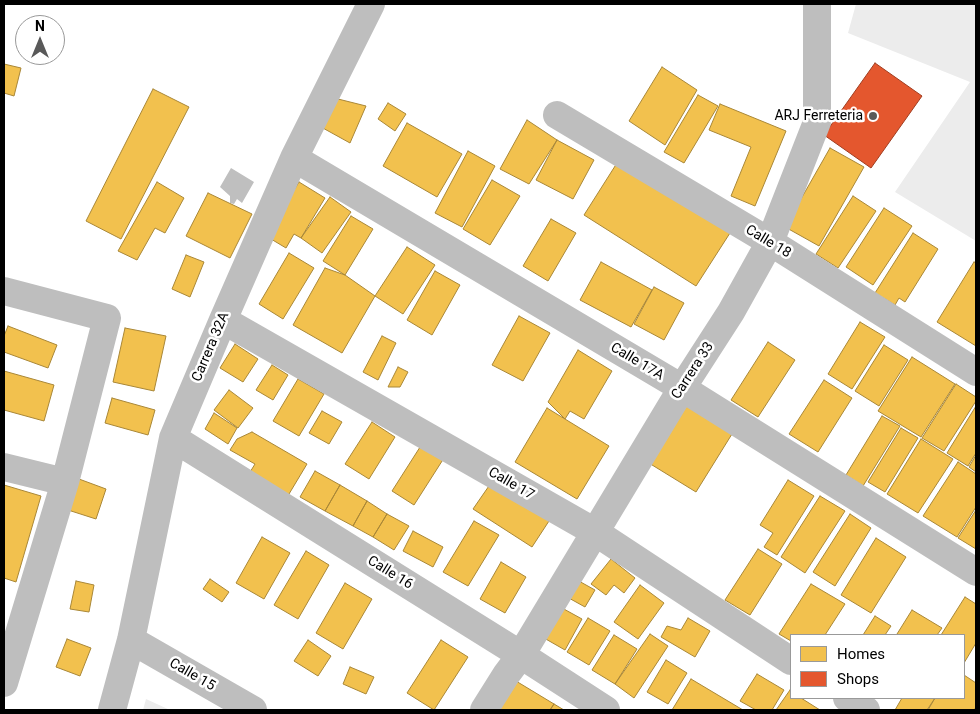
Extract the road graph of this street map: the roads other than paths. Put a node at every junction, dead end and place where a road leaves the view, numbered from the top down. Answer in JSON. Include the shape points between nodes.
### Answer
{"nodes":[{"id":1,"x":370,"y":4,"type":"edge"},
{"id":2,"x":817,"y":4,"type":"edge"},
{"id":3,"x":557,"y":115,"type":"dead end"},
{"id":4,"x":294,"y":158,"type":"junction"},
{"id":5,"x":770,"y":242,"type":"junction"},
{"id":6,"x":4,"y":292,"type":"edge"},
{"id":7,"x":222,"y":320,"type":"junction"},
{"id":8,"x":976,"y":372,"type":"edge"},
{"id":9,"x":682,"y":388,"type":"junction"},
{"id":10,"x":173,"y":438,"type":"junction"},
{"id":11,"x":4,"y":467,"type":"edge"},
{"id":12,"x":65,"y":482,"type":"junction"},
{"id":13,"x":595,"y":532,"type":"junction"},
{"id":14,"x":976,"y":572,"type":"edge"},
{"id":15,"x":130,"y":640,"type":"junction"},
{"id":16,"x":521,"y":655,"type":"junction"},
{"id":17,"x":790,"y":660,"type":"edge"},
{"id":18,"x":5,"y":672,"type":"edge"},
{"id":19,"x":849,"y":699,"type":"edge"},
{"id":20,"x":112,"y":710,"type":"edge"},
{"id":21,"x":253,"y":710,"type":"edge"},
{"id":22,"x":484,"y":710,"type":"edge"},
{"id":23,"x":606,"y":710,"type":"edge"},
{"id":24,"x":866,"y":710,"type":"edge"}],
"edges":[{"from":1,"to":4,"type":"street","name":"Carrera 32A"},
{"from":2,"to":5,"type":"street","name":"Carrera 33","via":[[818,122]]},
{"from":3,"to":5,"type":"street","name":"Calle 18"},
{"from":4,"to":7,"type":"street","name":"Carrera 32A"},
{"from":4,"to":9,"type":"street","name":"Calle 17A"},
{"from":5,"to":8,"type":"street","name":"Calle 18"},
{"from":5,"to":9,"type":"street","name":"Carrera 33","via":[[731,312]]},
{"from":6,"to":12,"type":"street","via":[[107,318]]},
{"from":7,"to":10,"type":"street","name":"Carrera 32A"},
{"from":7,"to":13,"type":"street","name":"Calle 17"},
{"from":9,"to":13,"type":"street","name":"Carrera 33"},
{"from":9,"to":14,"type":"street","name":"Calle 17A"},
{"from":10,"to":15,"type":"street","name":"Carrera 32A"},
{"from":10,"to":16,"type":"street","name":"Calle 16"},
{"from":11,"to":12,"type":"street"},
{"from":12,"to":18,"type":"street"},
{"from":13,"to":16,"type":"street","name":"Carrera 33"},
{"from":13,"to":17,"type":"street","name":"Calle 17"},
{"from":15,"to":20,"type":"street","name":"Carrera 32A"},
{"from":15,"to":21,"type":"street","name":"Calle 15"},
{"from":16,"to":22,"type":"street","name":"Carrera 33"},
{"from":16,"to":23,"type":"street","name":"Calle 16"},
{"from":19,"to":24,"type":"street"}]}
